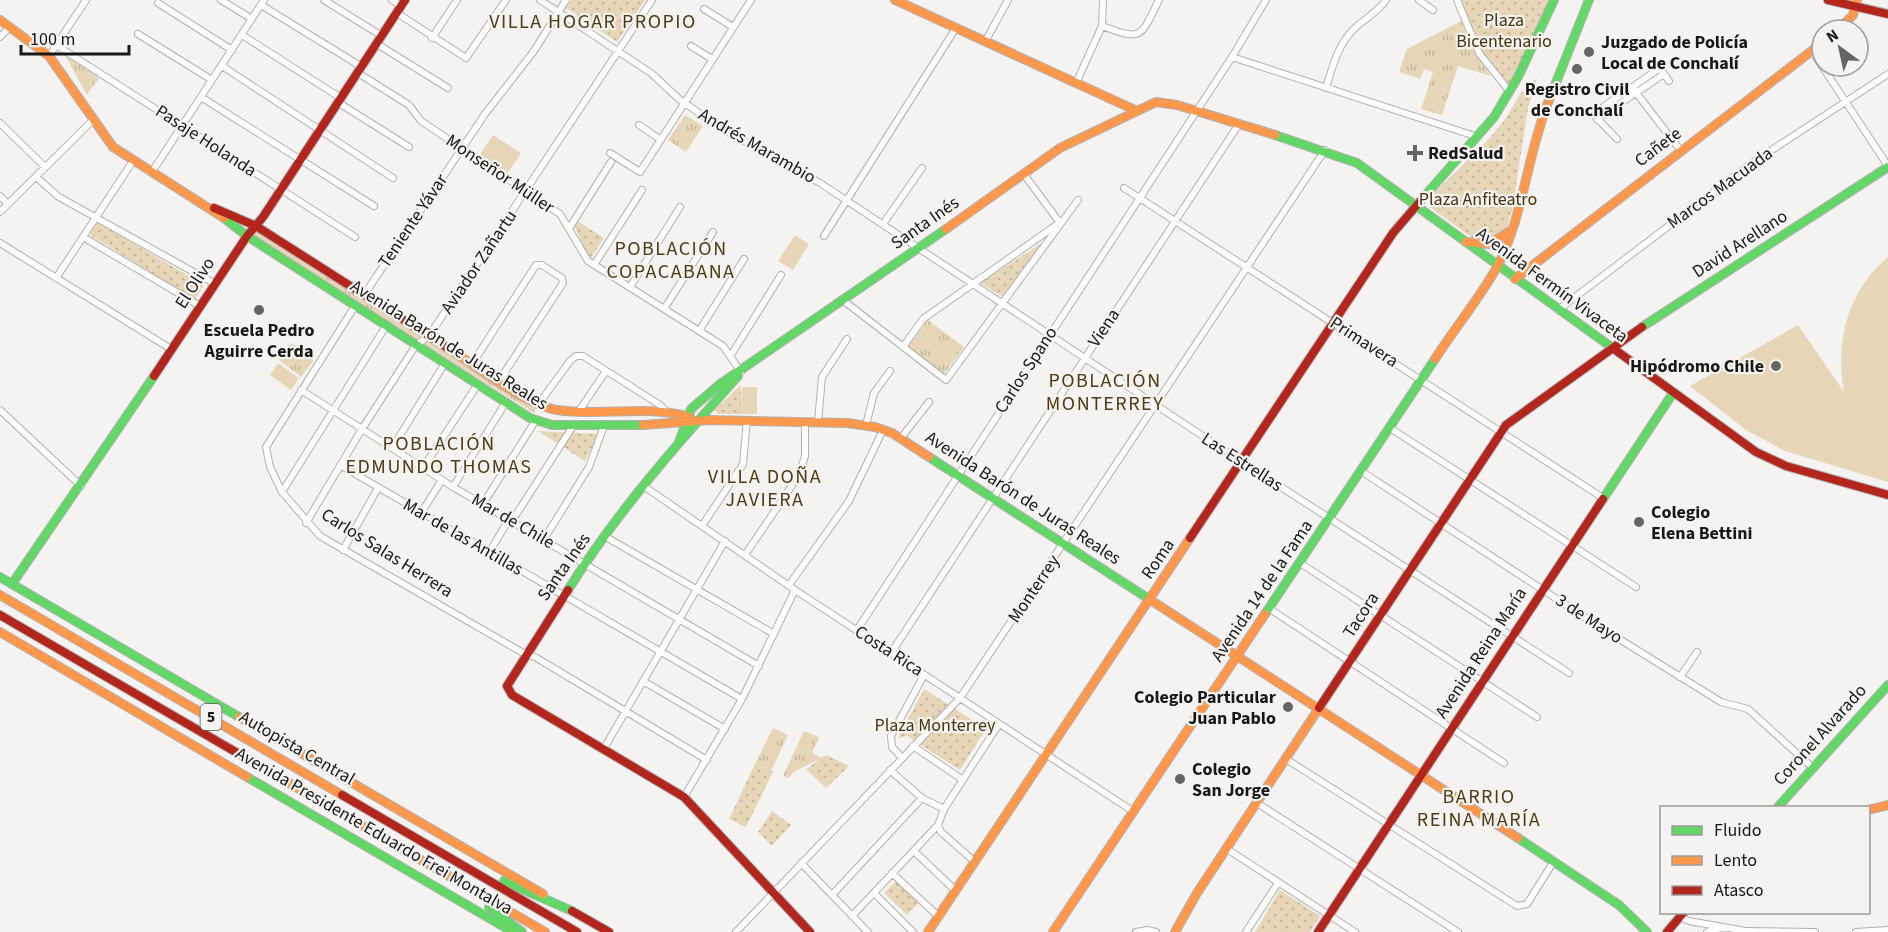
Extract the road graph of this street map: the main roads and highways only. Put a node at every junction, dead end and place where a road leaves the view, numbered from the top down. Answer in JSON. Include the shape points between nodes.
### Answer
{"nodes":[{"id":1,"x":895,"y":0,"type":"edge"},
{"id":2,"x":1554,"y":0,"type":"edge"},
{"id":3,"x":1589,"y":0,"type":"edge"},
{"id":4,"x":1828,"y":0,"type":"edge"},
{"id":5,"x":1857,"y":3,"type":"edge"},
{"id":6,"x":401,"y":6,"type":"edge"},
{"id":7,"x":1888,"y":14,"type":"edge"},
{"id":8,"x":1850,"y":18,"type":"edge"},
{"id":9,"x":0,"y":20,"type":"edge"},
{"id":10,"x":1810,"y":53,"type":"edge"},
{"id":11,"x":1135,"y":110,"type":"junction"},
{"id":12,"x":1888,"y":167,"type":"edge"},
{"id":13,"x":1415,"y":204,"type":"junction"},
{"id":14,"x":209,"y":207,"type":"junction"},
{"id":15,"x":256,"y":226,"type":"junction"},
{"id":16,"x":1512,"y":230,"type":"junction"},
{"id":17,"x":247,"y":236,"type":"junction"},
{"id":18,"x":1466,"y":242,"type":"junction"},
{"id":19,"x":1497,"y":266,"type":"junction"},
{"id":20,"x":1515,"y":279,"type":"junction"},
{"id":21,"x":1610,"y":348,"type":"junction"},
{"id":22,"x":741,"y":372,"type":"junction"},
{"id":23,"x":1672,"y":393,"type":"junction"},
{"id":24,"x":538,"y":405,"type":"junction"},
{"id":25,"x":536,"y":420,"type":"junction"},
{"id":26,"x":686,"y":420,"type":"junction"},
{"id":27,"x":698,"y":421,"type":"junction"},
{"id":28,"x":679,"y":442,"type":"junction"},
{"id":29,"x":1888,"y":495,"type":"edge"},
{"id":30,"x":0,"y":577,"type":"edge"},
{"id":31,"x":12,"y":584,"type":"junction"},
{"id":32,"x":0,"y":589,"type":"edge"},
{"id":33,"x":0,"y":595,"type":"edge"},
{"id":34,"x":1150,"y":601,"type":"junction"},
{"id":35,"x":36,"y":616,"type":"junction"},
{"id":36,"x":0,"y":617,"type":"edge"},
{"id":37,"x":0,"y":632,"type":"edge"},
{"id":38,"x":1238,"y":658,"type":"junction"},
{"id":39,"x":1888,"y":685,"type":"edge"},
{"id":40,"x":1318,"y":710,"type":"junction"},
{"id":41,"x":1420,"y":776,"type":"junction"},
{"id":42,"x":1888,"y":805,"type":"edge"},
{"id":43,"x":1778,"y":806,"type":"edge"},
{"id":44,"x":1870,"y":810,"type":"edge"},
{"id":45,"x":460,"y":863,"type":"junction"},
{"id":46,"x":451,"y":878,"type":"junction"},
{"id":47,"x":572,"y":911,"type":"junction"},
{"id":48,"x":1682,"y":915,"type":"edge"},
{"id":49,"x":513,"y":932,"type":"edge"},
{"id":50,"x":522,"y":932,"type":"edge"},
{"id":51,"x":545,"y":932,"type":"edge"},
{"id":52,"x":577,"y":932,"type":"edge"},
{"id":53,"x":609,"y":932,"type":"edge"},
{"id":54,"x":810,"y":932,"type":"edge"},
{"id":55,"x":928,"y":932,"type":"edge"},
{"id":56,"x":1053,"y":932,"type":"edge"},
{"id":57,"x":1175,"y":932,"type":"edge"},
{"id":58,"x":1318,"y":932,"type":"edge"},
{"id":59,"x":1647,"y":932,"type":"edge"},
{"id":60,"x":1666,"y":932,"type":"edge"}],
"edges":[{"from":1,"to":11,"type":"main road"},
{"from":2,"to":13,"type":"main road","name":"Roma","via":[[1510,92],[1479,137]]},
{"from":3,"to":16,"type":"main road","name":"Avenida 14 de la Fama","via":[[1538,126]]},
{"from":4,"to":5,"type":"main road"},
{"from":5,"to":7,"type":"main road"},
{"from":5,"to":8,"type":"main road"},
{"from":6,"to":15,"type":"main road","name":"El Olivo"},
{"from":9,"to":14,"type":"main road","name":"Avenida Barón de Juras Reales","via":[[49,56],[108,142]]},
{"from":10,"to":20,"type":"main road","name":"Cañete"},
{"from":11,"to":13,"type":"main road","name":"Avenida Fermín Vivaceta","via":[[1162,102],[1325,150],[1371,171]]},
{"from":11,"to":22,"type":"main road","name":"Santa Inés","via":[[1069,142]]},
{"from":12,"to":21,"type":"main road","name":"David Arellano"},
{"from":13,"to":18,"type":"main road","name":"Avenida Fermín Vivaceta"},
{"from":13,"to":34,"type":"main road","name":"Roma"},
{"from":14,"to":15,"type":"main road","name":"Avenida Barón de Juras Reales"},
{"from":14,"to":17,"type":"main road","name":"Avenida Barón de Juras Reales"},
{"from":15,"to":17,"type":"main road","name":"El Olivo"},
{"from":15,"to":24,"type":"main road","name":"Avenida Barón de Juras Reales"},
{"from":16,"to":18,"type":"main road","via":[[1489,244]]},
{"from":16,"to":19,"type":"main road","name":"Avenida 14 de la Fama"},
{"from":17,"to":25,"type":"main road","name":"Avenida Barón de Juras Reales"},
{"from":17,"to":31,"type":"main road","name":"El Olivo"},
{"from":18,"to":19,"type":"main road","name":"Avenida Fermín Vivaceta"},
{"from":19,"to":20,"type":"main road","name":"Avenida Fermín Vivaceta"},
{"from":19,"to":38,"type":"main road","name":"Avenida 14 de la Fama"},
{"from":20,"to":21,"type":"main road","name":"Avenida Fermín Vivaceta"},
{"from":21,"to":23,"type":"main road","name":"Avenida Fermín Vivaceta"},
{"from":21,"to":40,"type":"main road","name":"Tacora","via":[[1501,430]]},
{"from":22,"to":26,"type":"main road","name":"Santa Inés","via":[[706,395]]},
{"from":22,"to":27,"type":"main road","name":"Santa Inés"},
{"from":23,"to":29,"type":"main road","name":"Avenida Fermín Vivaceta","via":[[1773,461]]},
{"from":23,"to":41,"type":"main road","name":"Avenida Reina María"},
{"from":24,"to":25,"type":"main road"},
{"from":24,"to":26,"type":"main road","name":"Avenida Barón de Juras Reales","via":[[558,410],[667,412]]},
{"from":25,"to":26,"type":"main road","name":"Avenida Barón de Juras Reales","via":[[573,426]]},
{"from":26,"to":27,"type":"main road","name":"Avenida Barón de Juras Reales"},
{"from":26,"to":28,"type":"main road","name":"Santa Inés"},
{"from":27,"to":28,"type":"main road","name":"Santa Inés"},
{"from":27,"to":34,"type":"main road","name":"Avenida Barón de Juras Reales","via":[[818,422],[883,429]]},
{"from":28,"to":54,"type":"main road","name":"Santa Inés","via":[[584,564],[508,680],[507,688],[512,696],[684,797]]},
{"from":30,"to":31,"type":"main road","name":"Avenida Presidente Eduardo Frei Montalva"},
{"from":31,"to":47,"type":"main road","name":"Avenida Presidente Eduardo Frei Montalva"},
{"from":32,"to":35,"type":"main road"},
{"from":33,"to":35,"type":"main road","name":"Autopista Central","number":"5"},
{"from":34,"to":38,"type":"main road","name":"Avenida Barón de Juras Reales"},
{"from":34,"to":55,"type":"main road","name":"Roma"},
{"from":35,"to":45,"type":"main road","name":"Autopista Central","number":"5"},
{"from":36,"to":46,"type":"main road","name":"Autopista Central","number":"5"},
{"from":37,"to":49,"type":"main road","name":"Avenida Presidente Eduardo Frei Montalva"},
{"from":38,"to":40,"type":"main road","name":"Avenida Barón de Juras Reales"},
{"from":38,"to":56,"type":"main road","name":"Avenida 14 de la Fama"},
{"from":39,"to":43,"type":"main road","name":"Coronel Alvarado"},
{"from":40,"to":41,"type":"main road","name":"Avenida Barón de Juras Reales"},
{"from":40,"to":57,"type":"main road","name":"Tacora","via":[[1192,900]]},
{"from":41,"to":58,"type":"main road","name":"Avenida Reina María"},
{"from":41,"to":59,"type":"main road","name":"Avenida Barón de Juras Reales","via":[[1619,905]]},
{"from":42,"to":44,"type":"main road"},
{"from":45,"to":47,"type":"main road"},
{"from":45,"to":52,"type":"main road","name":"Autopista Central","number":"5"},
{"from":46,"to":50,"type":"main road"},
{"from":46,"to":51,"type":"main road","name":"Autopista Central","number":"5"},
{"from":47,"to":53,"type":"main road","name":"Avenida Presidente Eduardo Frei Montalva"},
{"from":48,"to":60,"type":"main road"}]}
